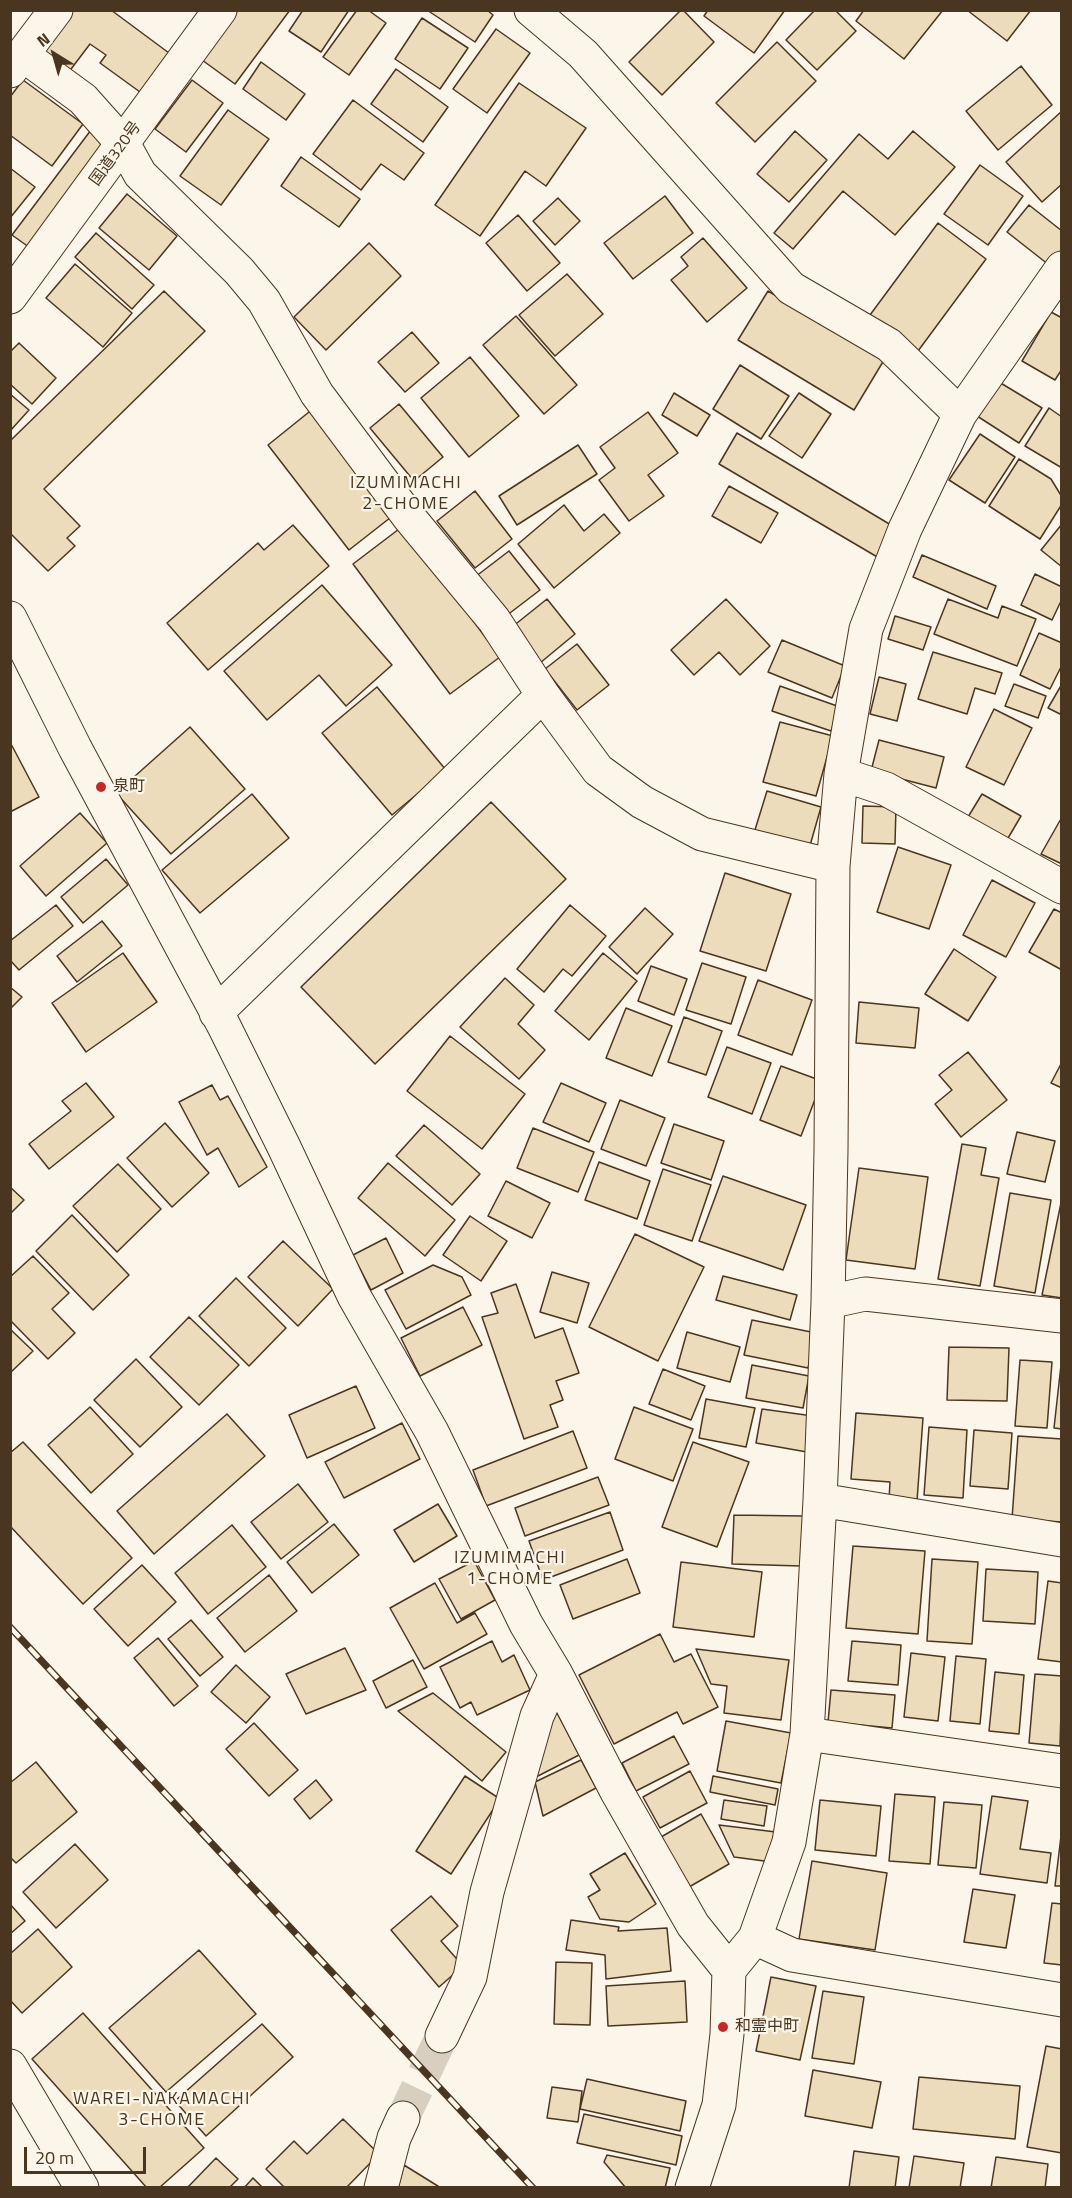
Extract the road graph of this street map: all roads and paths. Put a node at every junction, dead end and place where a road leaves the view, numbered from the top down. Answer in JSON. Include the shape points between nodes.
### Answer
{"nodes":[{"id":1,"x":56,"y":10,"type":"edge"},
{"id":2,"x":220,"y":10,"type":"edge"},
{"id":3,"x":531,"y":10,"type":"edge"},
{"id":4,"x":17,"y":63,"type":"edge"},
{"id":5,"x":124,"y":145,"type":"junction"},
{"id":6,"x":1062,"y":268,"type":"edge"},
{"id":7,"x":10,"y":297,"type":"edge"},
{"id":8,"x":960,"y":414,"type":"junction"},
{"id":9,"x":10,"y":618,"type":"edge"},
{"id":10,"x":543,"y":695,"type":"junction"},
{"id":11,"x":841,"y":774,"type":"junction"},
{"id":12,"x":833,"y":866,"type":"junction"},
{"id":13,"x":1062,"y":887,"type":"edge"},
{"id":14,"x":216,"y":1013,"type":"junction"},
{"id":15,"x":828,"y":1302,"type":"junction"},
{"id":16,"x":1062,"y":1316,"type":"edge"},
{"id":17,"x":820,"y":1500,"type":"junction"},
{"id":18,"x":1062,"y":1540,"type":"edge"},
{"id":19,"x":556,"y":1674,"type":"junction"},
{"id":20,"x":807,"y":1734,"type":"junction"},
{"id":21,"x":1062,"y":1772,"type":"edge"},
{"id":22,"x":755,"y":1938,"type":"junction"},
{"id":23,"x":729,"y":1970,"type":"junction"},
{"id":24,"x":1062,"y":2000,"type":"edge"},
{"id":25,"x":442,"y":2036,"type":"tunnel mouth"},
{"id":26,"x":10,"y":2066,"type":"edge"},
{"id":27,"x":403,"y":2118,"type":"tunnel mouth"},
{"id":28,"x":82,"y":2187,"type":"edge"},
{"id":29,"x":381,"y":2187,"type":"edge"},
{"id":30,"x":692,"y":2187,"type":"edge"}],
"edges":[{"from":1,"to":4,"type":"street"},
{"from":2,"to":5,"type":"street","name":"国道320号"},
{"from":3,"to":8,"type":"street","via":[[583,54],[791,288],[889,345]]},
{"from":4,"to":5,"type":"street","via":[[83,99]]},
{"from":5,"to":7,"type":"street","name":"国道320号"},
{"from":5,"to":10,"type":"street","via":[[141,174],[264,301],[317,394],[408,516],[494,620]]},
{"from":6,"to":8,"type":"street"},
{"from":8,"to":11,"type":"street","via":[[904,529],[866,629]]},
{"from":9,"to":14,"type":"street"},
{"from":10,"to":12,"type":"street","via":[[598,770],[642,802],[702,834]]},
{"from":10,"to":14,"type":"street"},
{"from":11,"to":12,"type":"street"},
{"from":11,"to":13,"type":"street","via":[[886,789]]},
{"from":12,"to":15,"type":"street"},
{"from":14,"to":19,"type":"street","via":[[354,1296],[432,1432],[526,1624]]},
{"from":15,"to":16,"type":"street","via":[[865,1294]]},
{"from":15,"to":17,"type":"street"},
{"from":17,"to":18,"type":"street"},
{"from":17,"to":20,"type":"street"},
{"from":19,"to":23,"type":"street","via":[[616,1790],[693,1924]]},
{"from":19,"to":25,"type":"street","via":[[534,1727],[487,1892],[470,1977]]},
{"from":20,"to":21,"type":"street"},
{"from":20,"to":22,"type":"street","via":[[789,1842]]},
{"from":22,"to":23,"type":"street"},
{"from":22,"to":24,"type":"street","via":[[792,1955]]},
{"from":23,"to":30,"type":"street","via":[[719,2105]]},
{"from":26,"to":28,"type":"street"},
{"from":27,"to":29,"type":"street"}]}
